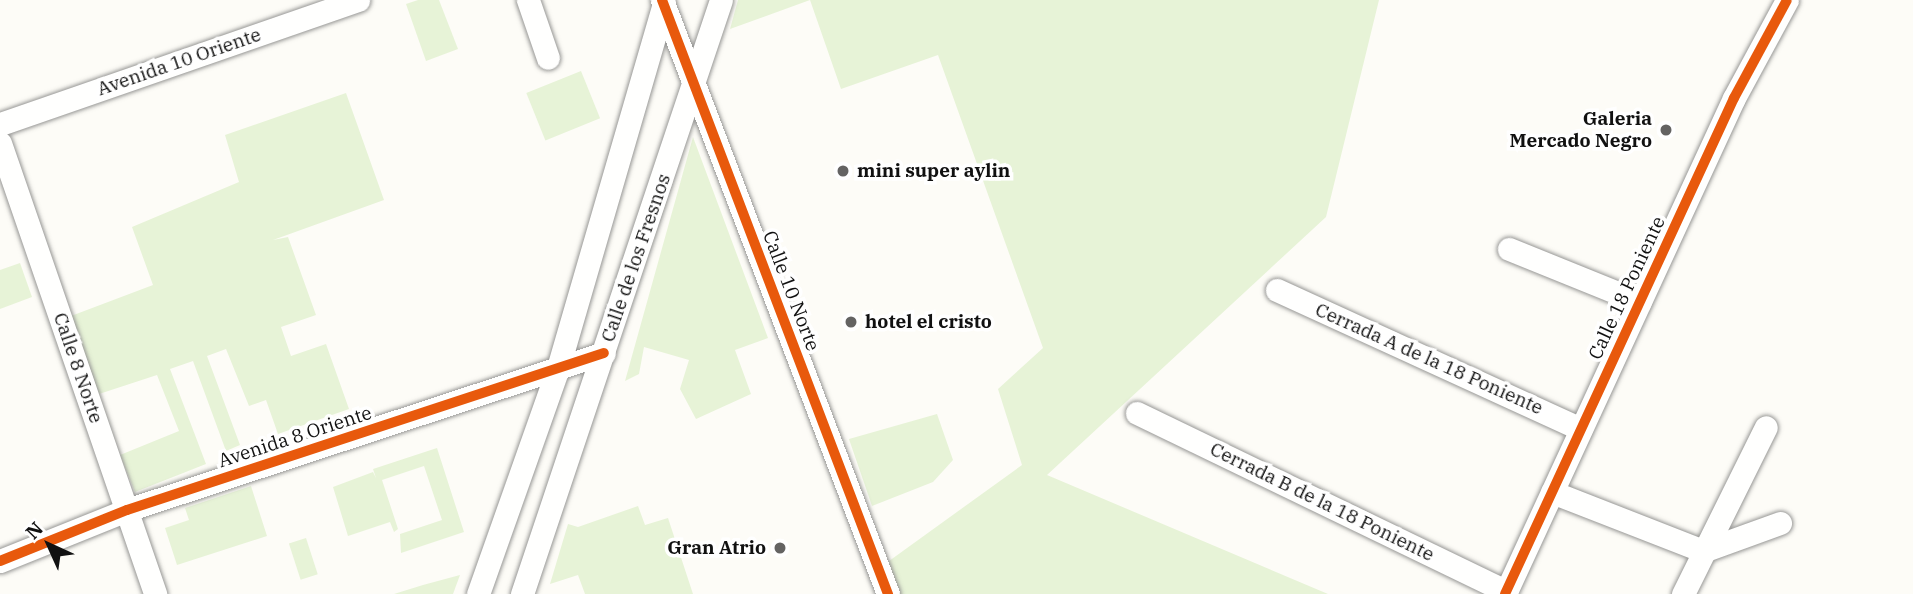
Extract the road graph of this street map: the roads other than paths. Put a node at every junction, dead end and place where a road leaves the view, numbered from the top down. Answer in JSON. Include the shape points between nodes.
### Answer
{"nodes":[{"id":1,"x":358,"y":0,"type":"edge"},
{"id":2,"x":527,"y":0,"type":"edge"},
{"id":3,"x":721,"y":0,"type":"edge"},
{"id":4,"x":1787,"y":0,"type":"edge"},
{"id":5,"x":663,"y":2,"type":"edge"},
{"id":6,"x":548,"y":58,"type":"dead end"},
{"id":7,"x":695,"y":86,"type":"junction"},
{"id":8,"x":0,"y":124,"type":"edge"},
{"id":9,"x":0,"y":143,"type":"edge"},
{"id":10,"x":1509,"y":249,"type":"dead end"},
{"id":11,"x":1277,"y":290,"type":"dead end"},
{"id":12,"x":1640,"y":302,"type":"junction"},
{"id":13,"x":604,"y":352,"type":"junction"},
{"id":14,"x":558,"y":368,"type":"junction"},
{"id":15,"x":1137,"y":412,"type":"dead end"},
{"id":16,"x":1766,"y":427,"type":"dead end"},
{"id":17,"x":1581,"y":429,"type":"junction"},
{"id":18,"x":1552,"y":492,"type":"junction"},
{"id":19,"x":127,"y":510,"type":"junction"},
{"id":20,"x":1780,"y":523,"type":"dead end"},
{"id":21,"x":1703,"y":551,"type":"junction"},
{"id":22,"x":0,"y":561,"type":"edge"},
{"id":23,"x":1506,"y":593,"type":"edge"},
{"id":24,"x":155,"y":594,"type":"edge"},
{"id":25,"x":478,"y":594,"type":"edge"},
{"id":26,"x":522,"y":594,"type":"edge"},
{"id":27,"x":888,"y":594,"type":"edge"},
{"id":28,"x":1683,"y":594,"type":"edge"}],
"edges":[{"from":1,"to":8,"type":"street","name":"Avenida 10 Oriente"},
{"from":2,"to":6,"type":"street"},
{"from":3,"to":7,"type":"street","name":"Calle de los Fresnos"},
{"from":4,"to":12,"type":"street","name":"Calle 18 Poniente","via":[[1734,98]]},
{"from":5,"to":7,"type":"street","name":"Calle 10 Norte"},
{"from":5,"to":14,"type":"street","name":"Calle de los Fresnos"},
{"from":7,"to":13,"type":"street","name":"Calle de los Fresnos"},
{"from":7,"to":27,"type":"street","name":"Calle 10 Norte"},
{"from":9,"to":19,"type":"street","name":"Calle 8 Norte"},
{"from":10,"to":12,"type":"street"},
{"from":11,"to":17,"type":"street","name":"Cerrada A de la 18 Poniente"},
{"from":12,"to":17,"type":"street","name":"Calle 18 Poniente"},
{"from":13,"to":14,"type":"street","name":"Avenida 8 Oriente"},
{"from":13,"to":26,"type":"street","name":"Calle de los Fresnos"},
{"from":14,"to":19,"type":"street","name":"Avenida 8 Oriente"},
{"from":14,"to":25,"type":"street","name":"Calle de los Fresnos"},
{"from":15,"to":23,"type":"street","name":"Cerrada B de la 18 Poniente"},
{"from":16,"to":21,"type":"street"},
{"from":17,"to":18,"type":"street","name":"Calle 18 Poniente"},
{"from":18,"to":21,"type":"street"},
{"from":18,"to":23,"type":"street","name":"Calle 18 Poniente"},
{"from":19,"to":22,"type":"street","name":"Avenida 8 Oriente"},
{"from":19,"to":24,"type":"street","name":"Calle 8 Norte"},
{"from":20,"to":21,"type":"street"},
{"from":21,"to":28,"type":"street"}]}
